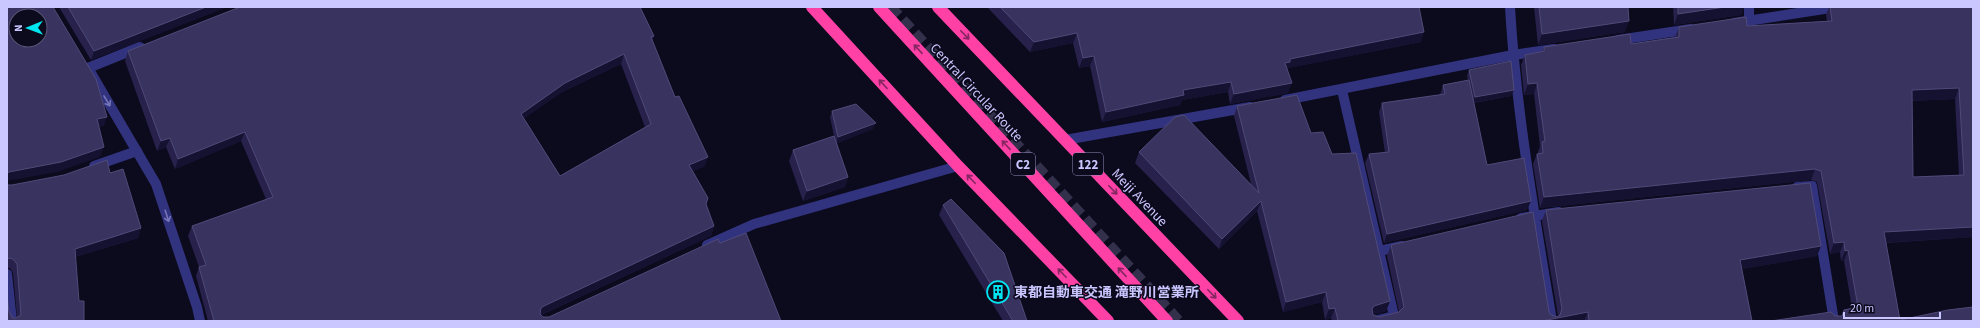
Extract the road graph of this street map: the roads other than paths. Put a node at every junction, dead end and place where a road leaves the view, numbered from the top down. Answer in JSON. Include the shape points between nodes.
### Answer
{"nodes":[{"id":1,"x":812,"y":7,"type":"edge"},
{"id":2,"x":879,"y":7,"type":"edge"},
{"id":3,"x":938,"y":7,"type":"edge"},
{"id":4,"x":1510,"y":7,"type":"edge"},
{"id":5,"x":1749,"y":7,"type":"edge"},
{"id":6,"x":1837,"y":7,"type":"edge"},
{"id":7,"x":1749,"y":20,"type":"junction"},
{"id":8,"x":1726,"y":24,"type":"edge"},
{"id":9,"x":1702,"y":27,"type":"edge"},
{"id":10,"x":1608,"y":41,"type":"edge"},
{"id":11,"x":152,"y":43,"type":"edge"},
{"id":12,"x":1568,"y":47,"type":"edge"},
{"id":13,"x":1513,"y":55,"type":"junction"},
{"id":14,"x":1342,"y":90,"type":"junction"},
{"id":15,"x":1273,"y":103,"type":"edge"},
{"id":16,"x":1258,"y":105,"type":"edge"},
{"id":17,"x":1065,"y":140,"type":"junction"},
{"id":18,"x":137,"y":151,"type":"junction"},
{"id":19,"x":958,"y":166,"type":"junction"},
{"id":20,"x":87,"y":168,"type":"edge"},
{"id":21,"x":1788,"y":188,"type":"edge"},
{"id":22,"x":1567,"y":211,"type":"edge"},
{"id":23,"x":1535,"y":215,"type":"junction"},
{"id":24,"x":1513,"y":220,"type":"edge"},
{"id":25,"x":1409,"y":244,"type":"edge"},
{"id":26,"x":699,"y":249,"type":"edge"},
{"id":27,"x":1379,"y":251,"type":"junction"},
{"id":28,"x":7,"y":274,"type":"edge"},
{"id":29,"x":12,"y":321,"type":"edge"},
{"id":30,"x":200,"y":321,"type":"edge"},
{"id":31,"x":1108,"y":321,"type":"edge"},
{"id":32,"x":1167,"y":321,"type":"edge"},
{"id":33,"x":1238,"y":321,"type":"edge"},
{"id":34,"x":1374,"y":321,"type":"edge"},
{"id":35,"x":1552,"y":321,"type":"edge"},
{"id":36,"x":1834,"y":321,"type":"edge"}],
"edges":[{"from":19,"to":1,"type":"highway","one_way":true},
{"from":32,"to":2,"type":"highway","name":"Central Circular Route","number":"C2","one_way":true},
{"from":3,"to":17,"type":"highway","name":"Meiji Avenue","number":"122","one_way":true},
{"from":4,"to":13,"type":"street"},
{"from":5,"to":7,"type":"street"},
{"from":6,"to":7,"type":"street"},
{"from":7,"to":8,"type":"street"},
{"from":9,"to":10,"type":"street"},
{"from":11,"to":18,"type":"street","one_way":true,"via":[[86,64]]},
{"from":12,"to":13,"type":"street"},
{"from":13,"to":14,"type":"street"},
{"from":13,"to":23,"type":"street"},
{"from":14,"to":15,"type":"street"},
{"from":14,"to":27,"type":"street"},
{"from":16,"to":17,"type":"street"},
{"from":17,"to":33,"type":"highway","name":"Meiji Avenue","number":"122","one_way":true},
{"from":18,"to":20,"type":"street"},
{"from":18,"to":30,"type":"street","one_way":true,"via":[[156,184]]},
{"from":19,"to":26,"type":"street","via":[[754,224]]},
{"from":31,"to":19,"type":"highway","one_way":true},
{"from":21,"to":36,"type":"street","via":[[1812,186]]},
{"from":22,"to":23,"type":"street"},
{"from":23,"to":24,"type":"street"},
{"from":23,"to":35,"type":"street"},
{"from":25,"to":27,"type":"street"},
{"from":27,"to":34,"type":"street","via":[[1394,316]]},
{"from":28,"to":29,"type":"street"}]}
